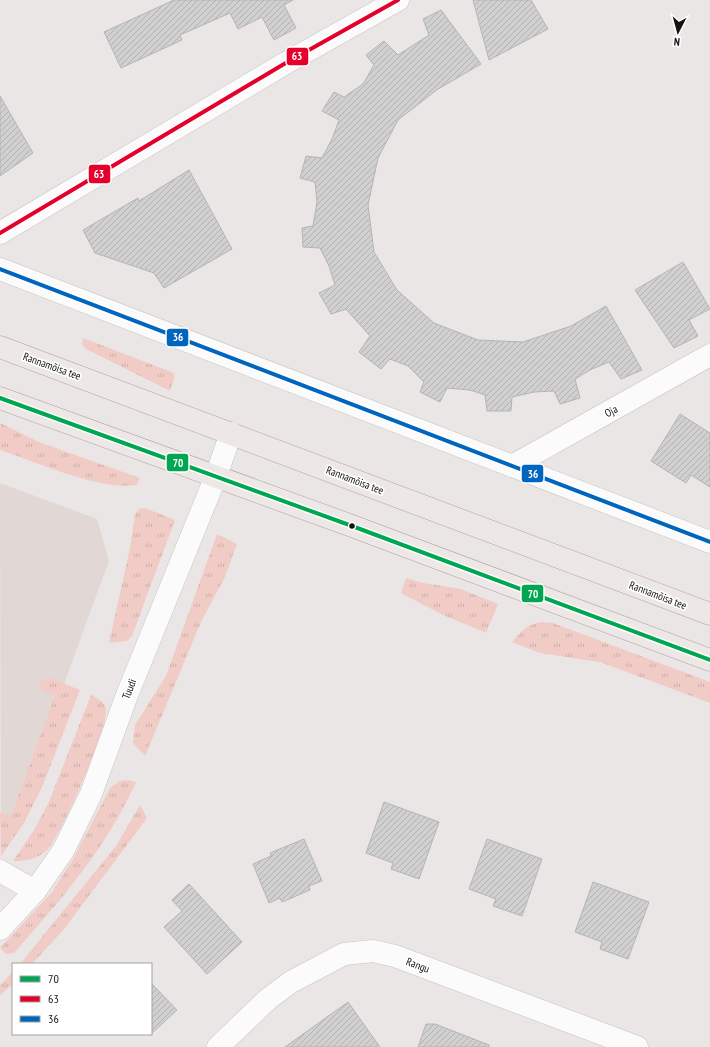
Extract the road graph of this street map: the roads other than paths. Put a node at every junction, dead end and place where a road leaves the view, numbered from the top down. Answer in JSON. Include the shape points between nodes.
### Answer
{"nodes":[{"id":1,"x":398,"y":0,"type":"edge"},
{"id":2,"x":0,"y":233,"type":"edge"},
{"id":3,"x":0,"y":269,"type":"edge"},
{"id":4,"x":0,"y":347,"type":"edge"},
{"id":5,"x":710,"y":355,"type":"edge"},
{"id":6,"x":0,"y":398,"type":"edge"},
{"id":7,"x":231,"y":433,"type":"junction"},
{"id":8,"x":512,"y":466,"type":"junction"},
{"id":9,"x":216,"y":476,"type":"junction"},
{"id":10,"x":710,"y":542,"type":"edge"},
{"id":11,"x":710,"y":614,"type":"edge"},
{"id":12,"x":710,"y":660,"type":"edge"},
{"id":13,"x":0,"y":871,"type":"edge"},
{"id":14,"x":35,"y":891,"type":"junction"},
{"id":15,"x":0,"y":929,"type":"edge"},
{"id":16,"x":218,"y":1047,"type":"edge"},
{"id":17,"x":637,"y":1047,"type":"edge"}],
"edges":[{"from":1,"to":2,"type":"street","via":[[284,64]]},
{"from":3,"to":8,"type":"street"},
{"from":4,"to":7,"type":"main road","name":"Rannamõisa tee"},
{"from":5,"to":8,"type":"street","name":"Oja"},
{"from":6,"to":9,"type":"main road"},
{"from":7,"to":9,"type":"street","name":"Tuudi"},
{"from":7,"to":11,"type":"main road","name":"Rannamõisa tee"},
{"from":8,"to":10,"type":"street"},
{"from":9,"to":12,"type":"main road"},
{"from":9,"to":14,"type":"street","name":"Tuudi","via":[[127,695],[91,794],[63,851]]},
{"from":13,"to":14,"type":"street"},
{"from":14,"to":15,"type":"street","name":"Tuudi"},
{"from":16,"to":17,"type":"street","name":"Rangu","via":[[268,999],[291,982],[344,954],[373,951],[395,956]]}]}
